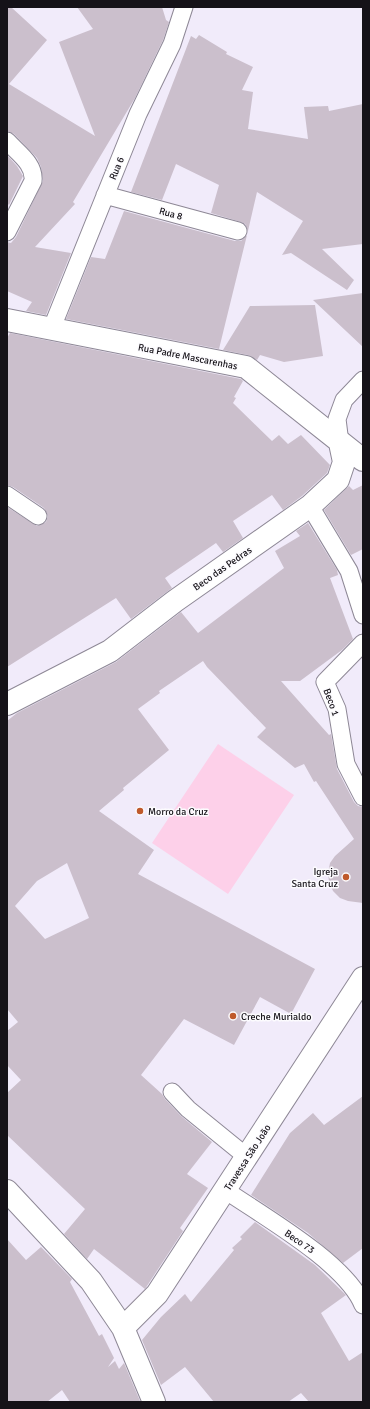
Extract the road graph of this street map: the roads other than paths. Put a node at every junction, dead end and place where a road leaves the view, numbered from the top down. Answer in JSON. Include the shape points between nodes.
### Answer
{"nodes":[{"id":1,"x":184,"y":7,"type":"edge"},
{"id":2,"x":7,"y":141,"type":"edge"},
{"id":3,"x":105,"y":195,"type":"junction"},
{"id":4,"x":7,"y":232,"type":"edge"},
{"id":5,"x":238,"y":232,"type":"dead end"},
{"id":6,"x":7,"y":320,"type":"edge"},
{"id":7,"x":51,"y":330,"type":"junction"},
{"id":8,"x":363,"y":380,"type":"edge"},
{"id":9,"x":340,"y":443,"type":"junction"},
{"id":10,"x":363,"y":460,"type":"edge"},
{"id":11,"x":7,"y":495,"type":"edge"},
{"id":12,"x":310,"y":506,"type":"junction"},
{"id":13,"x":38,"y":516,"type":"dead end"},
{"id":14,"x":363,"y":615,"type":"edge"},
{"id":15,"x":363,"y":642,"type":"edge"},
{"id":16,"x":7,"y":704,"type":"edge"},
{"id":17,"x":363,"y":797,"type":"edge"},
{"id":18,"x":363,"y":978,"type":"edge"},
{"id":19,"x":172,"y":1092,"type":"dead end"},
{"id":20,"x":247,"y":1156,"type":"junction"},
{"id":21,"x":225,"y":1190,"type":"junction"},
{"id":22,"x":7,"y":1191,"type":"edge"},
{"id":23,"x":363,"y":1305,"type":"edge"},
{"id":24,"x":123,"y":1328,"type":"junction"},
{"id":25,"x":154,"y":1402,"type":"edge"}],
"edges":[{"from":1,"to":3,"type":"lane","name":"Rua 6","via":[[172,44],[138,114]]},
{"from":2,"to":4,"type":"lane","via":[[28,162],[34,173],[33,181]]},
{"from":3,"to":5,"type":"lane","name":"Rua 8"},
{"from":3,"to":7,"type":"lane","name":"Rua 6"},
{"from":6,"to":7,"type":"street","name":"Rua Padre Mascarenhas"},
{"from":7,"to":9,"type":"street","name":"Rua Padre Mascarenhas","via":[[246,367]]},
{"from":8,"to":9,"type":"lane","name":"Beco das Pedras","via":[[344,400],[337,419]]},
{"from":9,"to":10,"type":"street","name":"Rua Padre Mascarenhas"},
{"from":9,"to":12,"type":"street","name":"Beco das Pedras","via":[[344,462],[338,480]]},
{"from":11,"to":13,"type":"lane"},
{"from":12,"to":14,"type":"lane","via":[[350,571]]},
{"from":12,"to":16,"type":"street","name":"Beco das Pedras","via":[[110,651]]},
{"from":15,"to":17,"type":"lane","name":"Beco 1","via":[[325,682],[337,710],[346,764]]},
{"from":18,"to":20,"type":"street","name":"Travessa São João"},
{"from":19,"to":20,"type":"lane","via":[[188,1109]]},
{"from":20,"to":21,"type":"street","name":"Travessa São João"},
{"from":21,"to":23,"type":"lane","name":"Beco 73","via":[[320,1255],[353,1286]]},
{"from":21,"to":24,"type":"street","name":"Travessa São João","via":[[157,1294]]},
{"from":22,"to":24,"type":"street","via":[[91,1281]]},
{"from":24,"to":25,"type":"street"}]}
